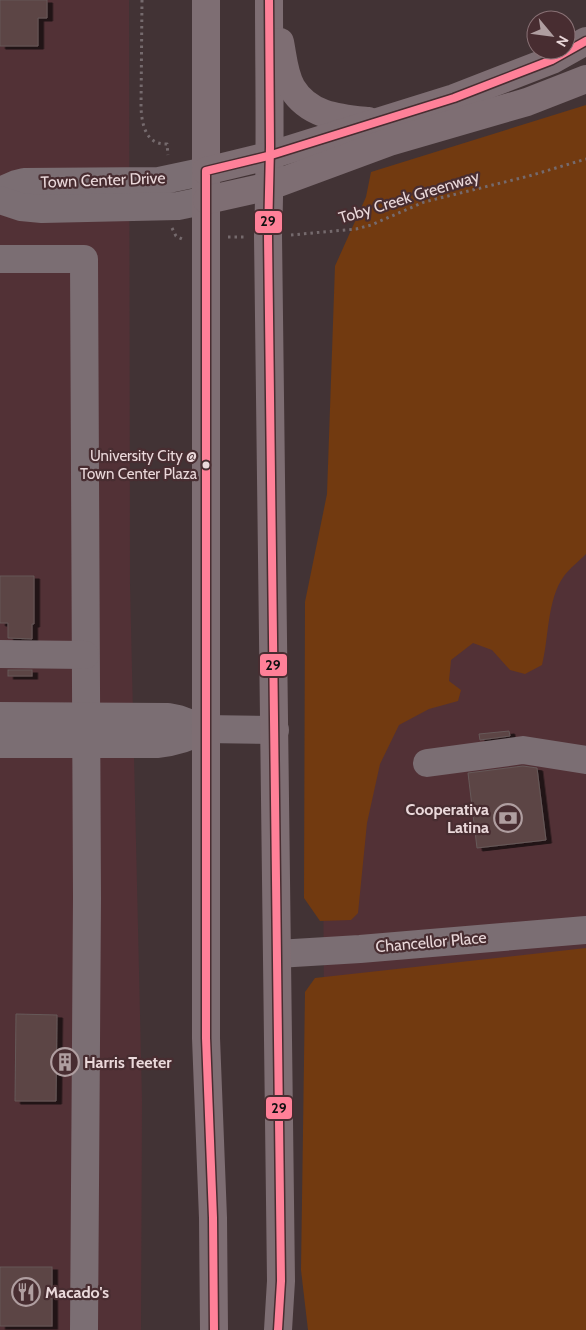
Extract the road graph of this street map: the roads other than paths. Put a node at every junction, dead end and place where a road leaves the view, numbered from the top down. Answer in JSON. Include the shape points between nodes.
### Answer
{"nodes":[{"id":1,"x":206,"y":0,"type":"edge"},
{"id":2,"x":271,"y":0,"type":"edge"},
{"id":3,"x":586,"y":41,"type":"edge"},
{"id":4,"x":586,"y":79,"type":"edge"},
{"id":5,"x":375,"y":122,"type":"junction"},
{"id":6,"x":268,"y":156,"type":"junction"},
{"id":7,"x":206,"y":171,"type":"junction"},
{"id":8,"x":270,"y":186,"type":"junction"},
{"id":9,"x":0,"y":191,"type":"edge"},
{"id":10,"x":0,"y":200,"type":"edge"},
{"id":11,"x":207,"y":200,"type":"junction"},
{"id":12,"x":0,"y":259,"type":"edge"},
{"id":13,"x":0,"y":654,"type":"edge"},
{"id":14,"x":85,"y":654,"type":"junction"},
{"id":15,"x":0,"y":716,"type":"edge"},
{"id":16,"x":86,"y":716,"type":"junction"},
{"id":17,"x":205,"y":729,"type":"junction"},
{"id":18,"x":275,"y":730,"type":"junction"},
{"id":19,"x":0,"y":744,"type":"edge"},
{"id":20,"x":86,"y":744,"type":"junction"},
{"id":21,"x":586,"y":760,"type":"edge"},
{"id":22,"x":427,"y":763,"type":"dead end"},
{"id":23,"x":586,"y":930,"type":"edge"},
{"id":24,"x":277,"y":954,"type":"junction"},
{"id":25,"x":84,"y":1330,"type":"edge"},
{"id":26,"x":214,"y":1330,"type":"edge"},
{"id":27,"x":278,"y":1330,"type":"edge"}],
"edges":[{"from":1,"to":7,"type":"main road"},
{"from":2,"to":5,"type":"main road","via":[[285,71],[301,99],[318,112]]},
{"from":2,"to":6,"type":"main road"},
{"from":3,"to":5,"type":"main road","via":[[552,60],[454,98]]},
{"from":4,"to":8,"type":"main road","via":[[527,102],[389,142]]},
{"from":5,"to":6,"type":"main road"},
{"from":6,"to":7,"type":"main road"},
{"from":6,"to":8,"type":"main road"},
{"from":7,"to":9,"type":"street","name":"Town Center Drive","via":[[159,182],[24,182]]},
{"from":7,"to":11,"type":"main road"},
{"from":8,"to":11,"type":"main road"},
{"from":8,"to":18,"type":"main road"},
{"from":10,"to":11,"type":"street","name":"Town Center Drive","via":[[42,209],[178,206]]},
{"from":11,"to":17,"type":"main road"},
{"from":12,"to":14,"type":"street","via":[[84,260]]},
{"from":13,"to":14,"type":"street"},
{"from":14,"to":16,"type":"street"},
{"from":15,"to":16,"type":"street"},
{"from":16,"to":17,"type":"street","via":[[168,717]]},
{"from":16,"to":20,"type":"street"},
{"from":17,"to":18,"type":"street"},
{"from":17,"to":20,"type":"street","via":[[173,742]]},
{"from":17,"to":26,"type":"main road","via":[[206,1038]]},
{"from":18,"to":24,"type":"main road"},
{"from":19,"to":20,"type":"street"},
{"from":20,"to":25,"type":"street"},
{"from":21,"to":22,"type":"street","via":[[523,750]]},
{"from":23,"to":24,"type":"street","name":"Chancellor Place"},
{"from":24,"to":27,"type":"main road","via":[[281,1281]]}]}
